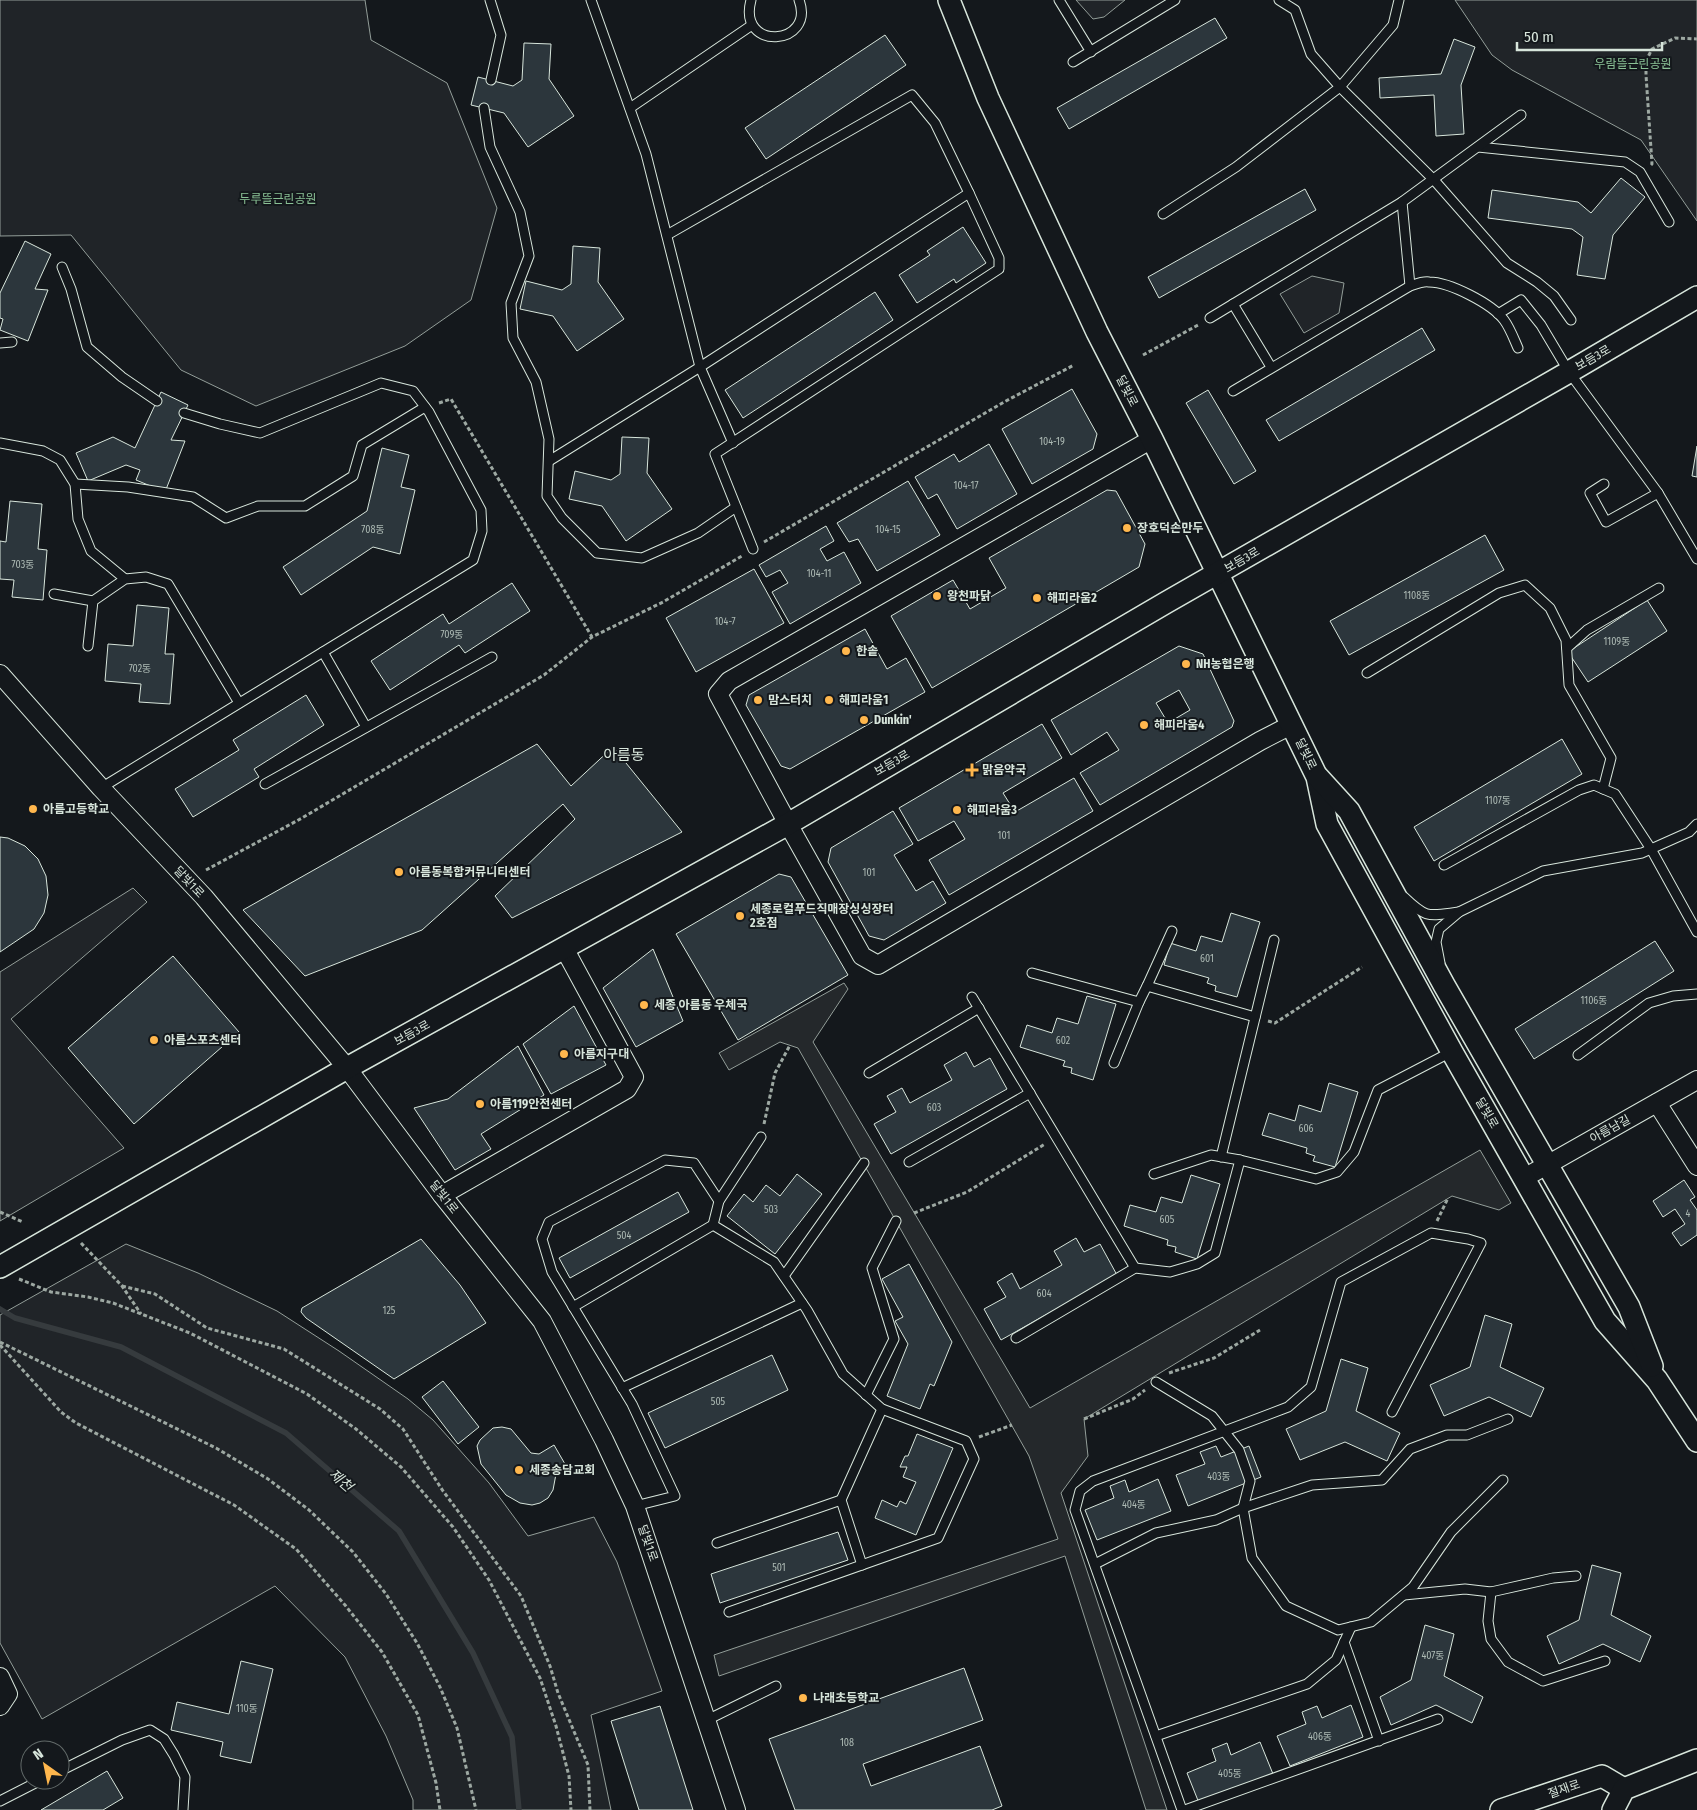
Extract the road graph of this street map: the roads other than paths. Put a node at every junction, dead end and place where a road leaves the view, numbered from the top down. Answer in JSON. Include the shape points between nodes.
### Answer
{"nodes":[{"id":1,"x":490,"y":0,"type":"edge"},
{"id":2,"x":591,"y":0,"type":"edge"},
{"id":3,"x":751,"y":0,"type":"edge"},
{"id":4,"x":801,"y":0,"type":"edge"},
{"id":5,"x":949,"y":0,"type":"edge"},
{"id":6,"x":1059,"y":0,"type":"edge"},
{"id":7,"x":1175,"y":0,"type":"edge"},
{"id":8,"x":1279,"y":0,"type":"edge"},
{"id":9,"x":1399,"y":0,"type":"edge"},
{"id":10,"x":752,"y":24,"type":"junction"},
{"id":11,"x":1091,"y":52,"type":"junction"},
{"id":12,"x":1073,"y":62,"type":"dead end"},
{"id":13,"x":491,"y":80,"type":"dead end"},
{"id":14,"x":1340,"y":87,"type":"junction"},
{"id":15,"x":484,"y":108,"type":"dead end"},
{"id":16,"x":630,"y":108,"type":"junction"},
{"id":17,"x":1521,"y":115,"type":"dead end"},
{"id":18,"x":1478,"y":147,"type":"junction"},
{"id":19,"x":1434,"y":180,"type":"junction"},
{"id":20,"x":969,"y":194,"type":"junction"},
{"id":21,"x":1402,"y":202,"type":"junction"},
{"id":22,"x":1163,"y":214,"type":"dead end"},
{"id":23,"x":1669,"y":222,"type":"dead end"},
{"id":24,"x":667,"y":235,"type":"junction"},
{"id":25,"x":62,"y":267,"type":"dead end"},
{"id":26,"x":1410,"y":286,"type":"junction"},
{"id":27,"x":1697,"y":297,"type":"edge"},
{"id":28,"x":1233,"y":304,"type":"junction"},
{"id":29,"x":1498,"y":314,"type":"junction"},
{"id":30,"x":1210,"y":318,"type":"road end"},
{"id":31,"x":1571,"y":320,"type":"dead end"},
{"id":32,"x":12,"y":342,"type":"dead end"},
{"id":33,"x":0,"y":343,"type":"edge"},
{"id":34,"x":1518,"y":348,"type":"dead end"},
{"id":35,"x":700,"y":367,"type":"junction"},
{"id":36,"x":1271,"y":367,"type":"junction"},
{"id":37,"x":1570,"y":372,"type":"junction"},
{"id":38,"x":1233,"y":391,"type":"dead end"},
{"id":39,"x":157,"y":401,"type":"dead end"},
{"id":40,"x":425,"y":406,"type":"junction"},
{"id":41,"x":184,"y":412,"type":"dead end"},
{"id":42,"x":1152,"y":439,"type":"junction"},
{"id":43,"x":0,"y":442,"type":"edge"},
{"id":44,"x":733,"y":442,"type":"junction"},
{"id":45,"x":549,"y":461,"type":"junction"},
{"id":46,"x":75,"y":484,"type":"junction"},
{"id":47,"x":1604,"y":484,"type":"dead end"},
{"id":48,"x":1658,"y":493,"type":"junction"},
{"id":49,"x":736,"y":507,"type":"junction"},
{"id":50,"x":753,"y":549,"type":"road end"},
{"id":51,"x":1697,"y":559,"type":"edge"},
{"id":52,"x":1217,"y":574,"type":"junction"},
{"id":53,"x":125,"y":579,"type":"junction"},
{"id":54,"x":1659,"y":588,"type":"dead end"},
{"id":55,"x":54,"y":594,"type":"dead end"},
{"id":56,"x":93,"y":601,"type":"junction"},
{"id":57,"x":88,"y":646,"type":"dead end"},
{"id":58,"x":1567,"y":648,"type":"junction"},
{"id":59,"x":323,"y":652,"type":"junction"},
{"id":60,"x":492,"y":657,"type":"dead end"},
{"id":61,"x":1367,"y":673,"type":"dead end"},
{"id":62,"x":0,"y":674,"type":"edge"},
{"id":63,"x":239,"y":703,"type":"junction"},
{"id":64,"x":1291,"y":724,"type":"junction"},
{"id":65,"x":366,"y":727,"type":"junction"},
{"id":66,"x":1317,"y":777,"type":"junction"},
{"id":67,"x":265,"y":784,"type":"dead end"},
{"id":68,"x":101,"y":788,"type":"junction"},
{"id":69,"x":1602,"y":789,"type":"junction"},
{"id":70,"x":788,"y":824,"type":"junction"},
{"id":71,"x":1697,"y":824,"type":"edge"},
{"id":72,"x":1651,"y":849,"type":"junction"},
{"id":73,"x":1444,"y":865,"type":"dead end"},
{"id":74,"x":1388,"y":882,"type":"junction"},
{"id":75,"x":1459,"y":912,"type":"junction"},
{"id":76,"x":1172,"y":930,"type":"dead end"},
{"id":77,"x":1697,"y":932,"type":"edge"},
{"id":78,"x":1274,"y":940,"type":"dead end"},
{"id":79,"x":564,"y":948,"type":"junction"},
{"id":80,"x":1032,"y":973,"type":"dead end"},
{"id":81,"x":1444,"y":985,"type":"junction"},
{"id":82,"x":1147,"y":986,"type":"junction"},
{"id":83,"x":1697,"y":994,"type":"edge"},
{"id":84,"x":972,"y":997,"type":"dead end"},
{"id":85,"x":1139,"y":1002,"type":"junction"},
{"id":86,"x":979,"y":1008,"type":"junction"},
{"id":87,"x":1255,"y":1017,"type":"junction"},
{"id":88,"x":1452,"y":1052,"type":"junction"},
{"id":89,"x":1578,"y":1055,"type":"dead end"},
{"id":90,"x":1114,"y":1063,"type":"dead end"},
{"id":91,"x":347,"y":1068,"type":"junction"},
{"id":92,"x":869,"y":1073,"type":"dead end"},
{"id":93,"x":1697,"y":1080,"type":"edge"},
{"id":94,"x":1030,"y":1093,"type":"junction"},
{"id":95,"x":1657,"y":1103,"type":"junction"},
{"id":96,"x":761,"y":1137,"type":"road end"},
{"id":97,"x":1221,"y":1157,"type":"junction"},
{"id":98,"x":1240,"y":1160,"type":"junction"},
{"id":99,"x":910,"y":1162,"type":"dead end"},
{"id":100,"x":864,"y":1163,"type":"dead end"},
{"id":101,"x":1546,"y":1164,"type":"junction"},
{"id":102,"x":1697,"y":1166,"type":"edge"},
{"id":103,"x":1154,"y":1174,"type":"dead end"},
{"id":104,"x":1524,"y":1178,"type":"junction"},
{"id":105,"x":442,"y":1194,"type":"junction"},
{"id":106,"x":719,"y":1201,"type":"junction"},
{"id":107,"x":896,"y":1221,"type":"dead end"},
{"id":108,"x":713,"y":1225,"type":"junction"},
{"id":109,"x":1135,"y":1268,"type":"junction"},
{"id":110,"x":8,"y":1272,"type":"edge"},
{"id":111,"x":784,"y":1276,"type":"junction"},
{"id":112,"x":802,"y":1303,"type":"junction"},
{"id":113,"x":574,"y":1308,"type":"junction"},
{"id":114,"x":1016,"y":1338,"type":"dead end"},
{"id":115,"x":1658,"y":1380,"type":"junction"},
{"id":116,"x":1156,"y":1382,"type":"dead end"},
{"id":117,"x":622,"y":1388,"type":"junction"},
{"id":118,"x":866,"y":1394,"type":"junction"},
{"id":119,"x":882,"y":1409,"type":"junction"},
{"id":120,"x":1392,"y":1412,"type":"dead end"},
{"id":121,"x":1508,"y":1419,"type":"dead end"},
{"id":122,"x":1224,"y":1431,"type":"junction"},
{"id":123,"x":1697,"y":1441,"type":"edge"},
{"id":124,"x":1503,"y":1480,"type":"dead end"},
{"id":125,"x":841,"y":1500,"type":"junction"},
{"id":126,"x":635,"y":1506,"type":"junction"},
{"id":127,"x":1244,"y":1508,"type":"junction"},
{"id":128,"x":717,"y":1543,"type":"dead end"},
{"id":129,"x":1095,"y":1564,"type":"junction"},
{"id":130,"x":862,"y":1565,"type":"junction"},
{"id":131,"x":1576,"y":1576,"type":"dead end"},
{"id":132,"x":1491,"y":1592,"type":"junction"},
{"id":133,"x":1404,"y":1595,"type":"junction"},
{"id":134,"x":729,"y":1612,"type":"dead end"},
{"id":135,"x":1351,"y":1626,"type":"junction"},
{"id":136,"x":1344,"y":1642,"type":"junction"},
{"id":137,"x":1605,"y":1661,"type":"dead end"},
{"id":138,"x":0,"y":1677,"type":"edge"},
{"id":139,"x":776,"y":1686,"type":"dead end"},
{"id":140,"x":0,"y":1706,"type":"edge"},
{"id":141,"x":1438,"y":1719,"type":"dead end"},
{"id":142,"x":707,"y":1720,"type":"junction"},
{"id":143,"x":1156,"y":1736,"type":"junction"},
{"id":144,"x":1379,"y":1740,"type":"junction"},
{"id":145,"x":1697,"y":1760,"type":"edge"},
{"id":146,"x":70,"y":1766,"type":"edge"},
{"id":147,"x":1624,"y":1789,"type":"junction"},
{"id":148,"x":21,"y":1790,"type":"edge"},
{"id":149,"x":0,"y":1801,"type":"edge"},
{"id":150,"x":184,"y":1810,"type":"edge"},
{"id":151,"x":736,"y":1810,"type":"edge"},
{"id":152,"x":1182,"y":1810,"type":"edge"},
{"id":153,"x":1186,"y":1810,"type":"edge"},
{"id":154,"x":1501,"y":1810,"type":"edge"},
{"id":155,"x":1613,"y":1810,"type":"edge"}],
"edges":[{"from":1,"to":13,"type":"lane","via":[[501,35]]},
{"from":2,"to":16,"type":"lane"},
{"from":3,"to":10,"type":"lane","via":[[749,17]]},
{"from":4,"to":10,"type":"lane","via":[[801,19],[797,27],[782,37],[765,36]]},
{"from":5,"to":42,"type":"street","name":"달빛로","via":[[988,98],[1097,332]]},
{"from":6,"to":11,"type":"lane"},
{"from":7,"to":11,"type":"lane"},
{"from":8,"to":14,"type":"lane","via":[[1295,10],[1311,54]]},
{"from":9,"to":14,"type":"lane","via":[[1393,25]]},
{"from":10,"to":16,"type":"lane"},
{"from":11,"to":12,"type":"lane"},
{"from":14,"to":19,"type":"lane"},
{"from":14,"to":22,"type":"lane","via":[[1236,167]]},
{"from":15,"to":45,"type":"lane","via":[[490,147],[520,212],[527,247],[528,256],[511,303],[513,338],[536,382],[549,439]]},
{"from":16,"to":24,"type":"lane"},
{"from":17,"to":18,"type":"lane"},
{"from":18,"to":19,"type":"lane"},
{"from":18,"to":23,"type":"lane","via":[[1625,162],[1640,172]]},
{"from":19,"to":21,"type":"lane"},
{"from":19,"to":31,"type":"lane","via":[[1507,263],[1554,296]]},
{"from":20,"to":24,"type":"lane","via":[[935,123],[912,96]]},
{"from":20,"to":35,"type":"lane"},
{"from":20,"to":44,"type":"lane","via":[[999,258],[999,269]]},
{"from":21,"to":26,"type":"lane"},
{"from":21,"to":28,"type":"lane"},
{"from":24,"to":35,"type":"lane"},
{"from":25,"to":39,"type":"lane","via":[[87,347]]},
{"from":26,"to":29,"type":"lane","via":[[1428,281],[1439,283],[1491,307]]},
{"from":26,"to":36,"type":"lane"},
{"from":27,"to":37,"type":"street","name":"보듬3로"},
{"from":28,"to":30,"type":"lane"},
{"from":28,"to":36,"type":"lane"},
{"from":29,"to":34,"type":"lane"},
{"from":29,"to":37,"type":"lane","via":[[1522,300]]},
{"from":32,"to":33,"type":"lane"},
{"from":35,"to":44,"type":"lane"},
{"from":35,"to":45,"type":"lane"},
{"from":36,"to":38,"type":"lane"},
{"from":37,"to":48,"type":"lane"},
{"from":37,"to":52,"type":"street","name":"보듬3로"},
{"from":40,"to":41,"type":"lane","via":[[413,391],[381,383],[260,433]]},
{"from":40,"to":46,"type":"lane","via":[[362,445],[352,476],[305,506],[258,506],[226,518],[193,497],[128,487]]},
{"from":40,"to":59,"type":"lane","via":[[481,510],[482,531],[473,560]]},
{"from":42,"to":52,"type":"street","name":"달빛로"},
{"from":42,"to":70,"type":"street","via":[[729,681],[718,694]]},
{"from":43,"to":46,"type":"lane","via":[[43,451],[60,460]]},
{"from":44,"to":49,"type":"lane","via":[[715,454]]},
{"from":45,"to":49,"type":"lane","via":[[548,496],[562,518],[597,553],[642,558],[698,534]]},
{"from":46,"to":53,"type":"lane","via":[[78,519],[91,551]]},
{"from":47,"to":48,"type":"lane","via":[[1590,492],[1606,522]]},
{"from":48,"to":51,"type":"lane"},
{"from":49,"to":50,"type":"lane"},
{"from":52,"to":64,"type":"street","name":"달빛로"},
{"from":52,"to":70,"type":"street","name":"보듬3로"},
{"from":53,"to":56,"type":"lane"},
{"from":53,"to":63,"type":"lane","via":[[146,577],[168,584]]},
{"from":54,"to":58,"type":"lane","via":[[1587,630]]},
{"from":55,"to":56,"type":"lane"},
{"from":56,"to":57,"type":"lane"},
{"from":58,"to":61,"type":"lane","via":[[1550,608],[1525,585],[1499,593]]},
{"from":58,"to":69,"type":"lane","via":[[1569,685],[1610,758]]},
{"from":59,"to":63,"type":"lane"},
{"from":59,"to":65,"type":"lane"},
{"from":60,"to":65,"type":"lane"},
{"from":62,"to":68,"type":"street","name":"달빛1로"},
{"from":63,"to":68,"type":"lane"},
{"from":64,"to":66,"type":"street","name":"달빛로"},
{"from":64,"to":70,"type":"street","via":[[878,966],[862,956]]},
{"from":65,"to":67,"type":"lane"},
{"from":66,"to":74,"type":"street","name":"달빛로","via":[[1349,811]]},
{"from":66,"to":88,"type":"street","name":"달빛로","via":[[1327,824]]},
{"from":68,"to":91,"type":"street","name":"달빛1로","via":[[204,897]]},
{"from":69,"to":72,"type":"lane","via":[[1615,794]]},
{"from":69,"to":73,"type":"lane","via":[[1594,786],[1579,790]]},
{"from":70,"to":79,"type":"street","name":"보듬3로"},
{"from":71,"to":72,"type":"lane","via":[[1689,832]]},
{"from":72,"to":75,"type":"lane","via":[[1543,871]]},
{"from":72,"to":77,"type":"lane"},
{"from":74,"to":75,"type":"lane","via":[[1418,911],[1431,916]]},
{"from":74,"to":81,"type":"street","name":"달빛로"},
{"from":75,"to":81,"type":"lane","via":[[1439,928],[1436,942]]},
{"from":76,"to":82,"type":"lane"},
{"from":78,"to":87,"type":"lane"},
{"from":79,"to":91,"type":"street","name":"보듬3로"},
{"from":79,"to":105,"type":"street","via":[[634,1077],[627,1089]]},
{"from":80,"to":85,"type":"lane"},
{"from":81,"to":101,"type":"street","name":"달빛로"},
{"from":82,"to":85,"type":"lane"},
{"from":82,"to":87,"type":"lane"},
{"from":83,"to":89,"type":"lane","via":[[1673,996],[1650,1003]]},
{"from":84,"to":86,"type":"lane"},
{"from":85,"to":90,"type":"lane"},
{"from":86,"to":92,"type":"lane"},
{"from":86,"to":94,"type":"lane"},
{"from":87,"to":97,"type":"lane"},
{"from":88,"to":98,"type":"lane","via":[[1378,1090],[1354,1152],[1338,1172],[1316,1179]]},
{"from":88,"to":104,"type":"street","name":"달빛로"},
{"from":91,"to":105,"type":"street","name":"달빛1로"},
{"from":91,"to":110,"type":"street","name":"보듬3로","via":[[67,1228],[39,1245]]},
{"from":93,"to":95,"type":"street","name":"아름남길"},
{"from":94,"to":99,"type":"lane"},
{"from":94,"to":109,"type":"lane"},
{"from":95,"to":101,"type":"street","name":"아름남길"},
{"from":95,"to":102,"type":"street"},
{"from":96,"to":106,"type":"lane"},
{"from":97,"to":98,"type":"lane"},
{"from":97,"to":103,"type":"lane","via":[[1211,1155]]},
{"from":98,"to":109,"type":"lane","via":[[1215,1253],[1197,1264],[1170,1272]]},
{"from":100,"to":111,"type":"lane"},
{"from":101,"to":104,"type":"street","name":"아름남길"},
{"from":101,"to":115,"type":"street","name":"달빛로","via":[[1629,1307]]},
{"from":104,"to":115,"type":"street","name":"달빛로","via":[[1605,1321]]},
{"from":105,"to":126,"type":"street","name":"달빛1로","via":[[542,1321]]},
{"from":106,"to":108,"type":"lane"},
{"from":106,"to":113,"type":"lane","via":[[694,1163],[665,1160],[550,1222],[542,1239],[552,1272]]},
{"from":107,"to":118,"type":"lane","via":[[872,1268],[894,1339]]},
{"from":108,"to":111,"type":"lane","via":[[774,1262]]},
{"from":108,"to":113,"type":"lane"},
{"from":109,"to":114,"type":"lane"},
{"from":111,"to":112,"type":"lane"},
{"from":112,"to":117,"type":"lane"},
{"from":112,"to":118,"type":"lane","via":[[843,1374]]},
{"from":113,"to":117,"type":"lane"},
{"from":115,"to":123,"type":"street","name":"달빛로"},
{"from":116,"to":122,"type":"lane","via":[[1212,1416]]},
{"from":117,"to":126,"type":"lane","via":[[675,1496]]},
{"from":118,"to":119,"type":"lane"},
{"from":119,"to":125,"type":"lane"},
{"from":119,"to":130,"type":"lane","via":[[966,1441],[974,1459],[938,1538]]},
{"from":120,"to":122,"type":"lane","via":[[1481,1243],[1431,1233],[1341,1282],[1311,1387],[1288,1407]]},
{"from":121,"to":127,"type":"lane","via":[[1468,1435],[1447,1435],[1410,1450],[1382,1480],[1312,1485]]},
{"from":122,"to":127,"type":"lane","via":[[1239,1450],[1250,1481]]},
{"from":122,"to":129,"type":"lane","via":[[1093,1480],[1080,1492],[1076,1510]]},
{"from":124,"to":133,"type":"lane","via":[[1450,1532],[1413,1587]]},
{"from":125,"to":128,"type":"lane"},
{"from":125,"to":130,"type":"lane"},
{"from":126,"to":142,"type":"street","name":"달빛1로"},
{"from":127,"to":129,"type":"lane","via":[[1216,1520],[1156,1533]]},
{"from":127,"to":135,"type":"lane","via":[[1252,1558],[1286,1606],[1338,1630]]},
{"from":129,"to":143,"type":"lane"},
{"from":130,"to":134,"type":"lane"},
{"from":131,"to":132,"type":"lane"},
{"from":132,"to":133,"type":"lane","via":[[1465,1589]]},
{"from":132,"to":137,"type":"lane","via":[[1488,1621],[1491,1639],[1508,1662],[1543,1681]]},
{"from":133,"to":135,"type":"lane","via":[[1371,1622]]},
{"from":135,"to":136,"type":"lane"},
{"from":136,"to":143,"type":"lane","via":[[1336,1660],[1307,1684]]},
{"from":136,"to":144,"type":"lane"},
{"from":138,"to":140,"type":"street","via":[[8,1694]]},
{"from":139,"to":142,"type":"lane"},
{"from":141,"to":144,"type":"lane"},
{"from":142,"to":151,"type":"street","name":"달빛1로"},
{"from":143,"to":152,"type":"lane"},
{"from":144,"to":153,"type":"lane"},
{"from":145,"to":147,"type":"street"},
{"from":146,"to":150,"type":"lane","via":[[150,1730],[164,1739],[185,1777]]},
{"from":147,"to":154,"type":"street","name":"절재로","via":[[1602,1776]]},
{"from":147,"to":155,"type":"street"},
{"from":148,"to":149,"type":"lane"}]}
